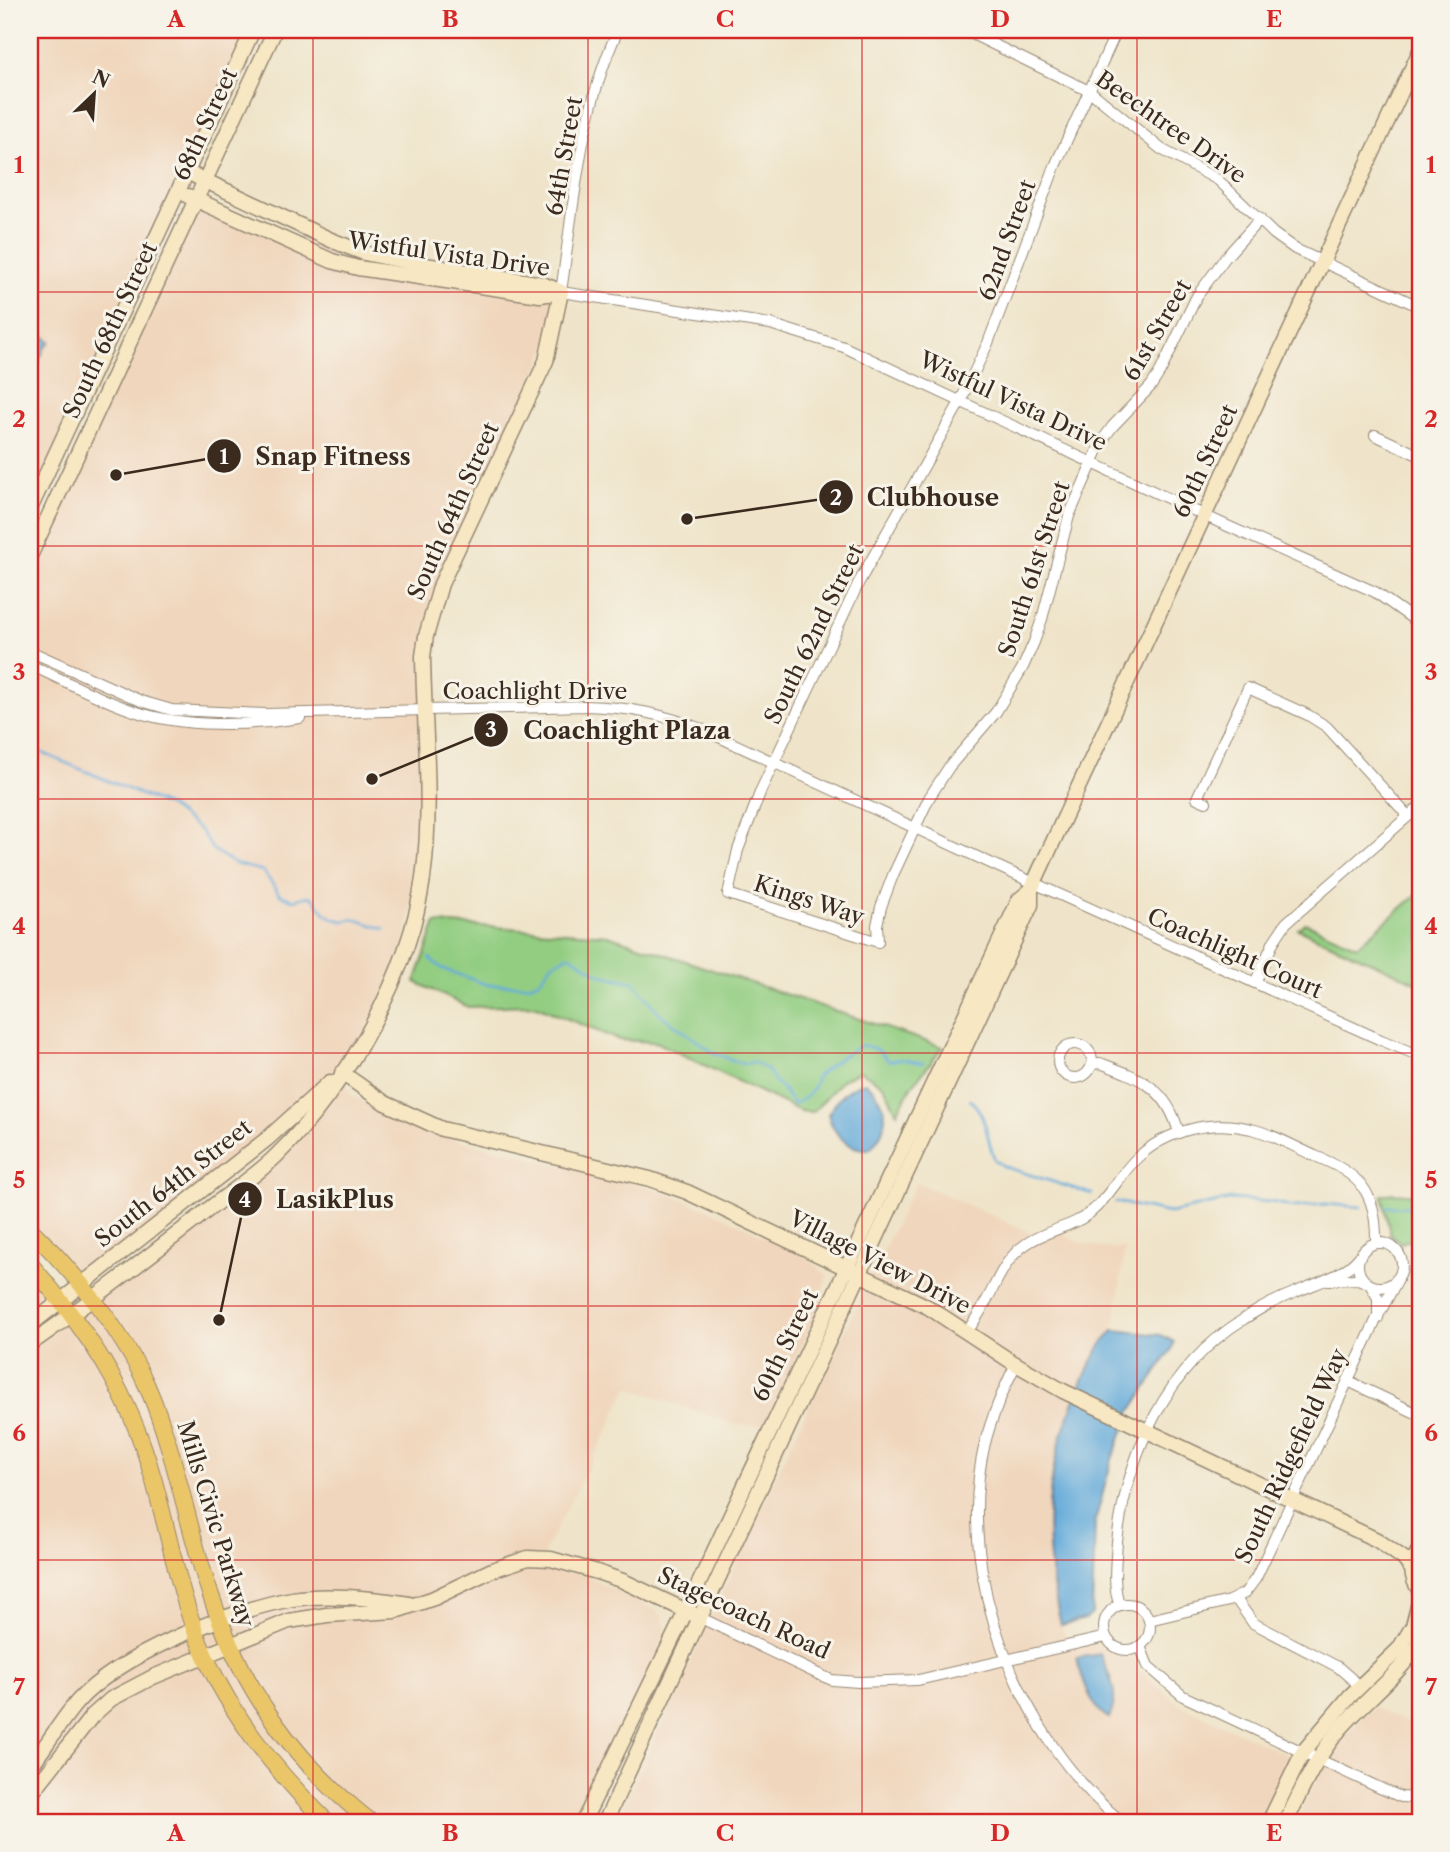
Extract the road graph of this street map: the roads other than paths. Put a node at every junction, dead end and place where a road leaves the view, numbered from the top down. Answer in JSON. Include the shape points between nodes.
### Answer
{"nodes":[{"id":1,"x":253,"y":30,"type":"edge"},
{"id":2,"x":275,"y":30,"type":"edge"},
{"id":3,"x":618,"y":30,"type":"edge"},
{"id":4,"x":964,"y":30,"type":"edge"},
{"id":5,"x":1117,"y":30,"type":"edge"},
{"id":6,"x":1420,"y":51,"type":"edge"},
{"id":7,"x":1089,"y":91,"type":"junction"},
{"id":8,"x":186,"y":172,"type":"junction"},
{"id":9,"x":204,"y":180,"type":"junction"},
{"id":10,"x":178,"y":191,"type":"junction"},
{"id":11,"x":195,"y":200,"type":"junction"},
{"id":12,"x":1260,"y":219,"type":"junction"},
{"id":13,"x":1322,"y":262,"type":"junction"},
{"id":14,"x":561,"y":292,"type":"junction"},
{"id":15,"x":1420,"y":307,"type":"edge"},
{"id":16,"x":960,"y":402,"type":"junction"},
{"id":17,"x":1375,"y":435,"type":"dead end"},
{"id":18,"x":1420,"y":456,"type":"edge"},
{"id":19,"x":1091,"y":463,"type":"junction"},
{"id":20,"x":30,"y":509,"type":"edge"},
{"id":21,"x":1205,"y":515,"type":"junction"},
{"id":22,"x":30,"y":556,"type":"edge"},
{"id":23,"x":1420,"y":624,"type":"edge"},
{"id":24,"x":30,"y":651,"type":"edge"},
{"id":25,"x":30,"y":665,"type":"edge"},
{"id":26,"x":424,"y":711,"type":"junction"},
{"id":27,"x":335,"y":712,"type":"junction"},
{"id":28,"x":773,"y":763,"type":"junction"},
{"id":29,"x":1206,"y":802,"type":"dead end"},
{"id":30,"x":1420,"y":806,"type":"edge"},
{"id":31,"x":1408,"y":816,"type":"junction"},
{"id":32,"x":914,"y":828,"type":"junction"},
{"id":33,"x":1032,"y":886,"type":"junction"},
{"id":34,"x":728,"y":894,"type":"joint"},
{"id":35,"x":878,"y":942,"type":"joint"},
{"id":36,"x":1255,"y":983,"type":"junction"},
{"id":37,"x":1420,"y":1056,"type":"edge"},
{"id":38,"x":1093,"y":1063,"type":"dead end"},
{"id":39,"x":342,"y":1073,"type":"junction"},
{"id":40,"x":1179,"y":1133,"type":"junction"},
{"id":41,"x":30,"y":1229,"type":"edge"},
{"id":42,"x":1376,"y":1243,"type":"junction"},
{"id":43,"x":1360,"y":1256,"type":"junction"},
{"id":44,"x":30,"y":1264,"type":"edge"},
{"id":45,"x":846,"y":1268,"type":"junction"},
{"id":46,"x":861,"y":1275,"type":"junction"},
{"id":47,"x":1398,"y":1279,"type":"junction"},
{"id":48,"x":1325,"y":1281,"type":"junction"},
{"id":49,"x":1368,"y":1284,"type":"junction"},
{"id":50,"x":80,"y":1285,"type":"junction"},
{"id":51,"x":92,"y":1299,"type":"junction"},
{"id":52,"x":61,"y":1300,"type":"junction"},
{"id":53,"x":73,"y":1315,"type":"junction"},
{"id":54,"x":1377,"y":1318,"type":"junction"},
{"id":55,"x":30,"y":1325,"type":"edge"},
{"id":56,"x":967,"y":1332,"type":"junction"},
{"id":57,"x":30,"y":1344,"type":"edge"},
{"id":58,"x":1016,"y":1364,"type":"junction"},
{"id":59,"x":1348,"y":1381,"type":"junction"},
{"id":60,"x":1420,"y":1415,"type":"edge"},
{"id":61,"x":1140,"y":1429,"type":"junction"},
{"id":62,"x":1292,"y":1501,"type":"junction"},
{"id":63,"x":1377,"y":1540,"type":"junction"},
{"id":64,"x":1420,"y":1547,"type":"edge"},
{"id":65,"x":1412,"y":1569,"type":"junction"},
{"id":66,"x":1420,"y":1591,"type":"edge"},
{"id":67,"x":1236,"y":1599,"type":"junction"},
{"id":68,"x":1420,"y":1600,"type":"edge"},
{"id":69,"x":414,"y":1605,"type":"junction"},
{"id":70,"x":1120,"y":1605,"type":"junction"},
{"id":71,"x":685,"y":1611,"type":"junction"},
{"id":72,"x":701,"y":1618,"type":"junction"},
{"id":73,"x":220,"y":1620,"type":"junction"},
{"id":74,"x":1149,"y":1620,"type":"junction"},
{"id":75,"x":195,"y":1630,"type":"junction"},
{"id":76,"x":1106,"y":1637,"type":"junction"},
{"id":77,"x":1420,"y":1642,"type":"edge"},
{"id":78,"x":230,"y":1646,"type":"junction"},
{"id":79,"x":1140,"y":1646,"type":"junction"},
{"id":80,"x":205,"y":1656,"type":"junction"},
{"id":81,"x":1008,"y":1659,"type":"junction"},
{"id":82,"x":1361,"y":1687,"type":"junction"},
{"id":83,"x":1303,"y":1752,"type":"junction"},
{"id":84,"x":1317,"y":1759,"type":"junction"},
{"id":85,"x":30,"y":1767,"type":"edge"},
{"id":86,"x":30,"y":1796,"type":"edge"},
{"id":87,"x":1420,"y":1798,"type":"edge"},
{"id":88,"x":327,"y":1822,"type":"edge"},
{"id":89,"x":371,"y":1822,"type":"edge"},
{"id":90,"x":583,"y":1822,"type":"edge"},
{"id":91,"x":605,"y":1822,"type":"edge"},
{"id":92,"x":1122,"y":1822,"type":"edge"},
{"id":93,"x":1269,"y":1822,"type":"edge"},
{"id":94,"x":1286,"y":1822,"type":"edge"}],
"edges":[{"from":1,"to":8,"type":"street","name":"68th Street"},
{"from":2,"to":9,"type":"street","name":"68th Street"},
{"from":3,"to":14,"type":"street","name":"64th Street","via":[[597,81],[583,141]]},
{"from":4,"to":7,"type":"street","name":"Beechtree Drive"},
{"from":5,"to":7,"type":"street","name":"62nd Street"},
{"from":6,"to":13,"type":"street","name":"60th Street"},
{"from":7,"to":12,"type":"street","name":"Beechtree Drive","via":[[1161,149],[1218,180]]},
{"from":7,"to":16,"type":"street","name":"62nd Street"},
{"from":8,"to":9,"type":"street","name":"Wistful Vista Drive"},
{"from":8,"to":10,"type":"street","name":"68th Street"},
{"from":9,"to":11,"type":"street","name":"68th Street"},
{"from":9,"to":14,"type":"street","name":"Wistful Vista Drive","via":[[364,253],[542,284]]},
{"from":10,"to":11,"type":"street","name":"Wistful Vista Drive"},
{"from":10,"to":20,"type":"street","name":"South 68th Street"},
{"from":11,"to":14,"type":"street","name":"Wistful Vista Drive","via":[[332,261],[358,268],[540,295]]},
{"from":11,"to":22,"type":"street","name":"South 68th Street"},
{"from":12,"to":13,"type":"street","name":"Beechtree Drive","via":[[1295,249]]},
{"from":12,"to":19,"type":"street","name":"61st Street","via":[[1210,276],[1160,372],[1112,427]]},
{"from":13,"to":15,"type":"street","name":"Beechtree Drive"},
{"from":13,"to":21,"type":"street","name":"60th Street"},
{"from":14,"to":16,"type":"street","name":"Wistful Vista Drive","via":[[783,327],[844,347]]},
{"from":14,"to":26,"type":"street","name":"South 64th Street","via":[[546,361],[431,615],[423,656]]},
{"from":16,"to":19,"type":"street","name":"Wistful Vista Drive"},
{"from":16,"to":28,"type":"street","name":"South 62nd Street","via":[[859,582]]},
{"from":17,"to":18,"type":"street"},
{"from":19,"to":21,"type":"street","name":"Wistful Vista Drive"},
{"from":19,"to":32,"type":"street","name":"South 61st Street","via":[[1069,516],[1042,619],[1023,667],[996,712],[938,782]]},
{"from":21,"to":23,"type":"street","name":"Wistful Vista Drive","via":[[1375,592]]},
{"from":21,"to":33,"type":"street","name":"60th Street"},
{"from":24,"to":27,"type":"street","name":"Coachlight Drive","via":[[141,701],[172,710]]},
{"from":25,"to":27,"type":"street","name":"Coachlight Drive","via":[[134,711],[166,720],[266,723]]},
{"from":26,"to":27,"type":"street","name":"Coachlight Drive"},
{"from":26,"to":28,"type":"street","name":"Coachlight Drive","via":[[629,708],[670,717]]},
{"from":26,"to":39,"type":"street","name":"South 64th Street","via":[[427,835],[423,880],[398,970]]},
{"from":28,"to":32,"type":"street","name":"Coachlight Drive"},
{"from":28,"to":34,"type":"street","name":"South 62nd Street","via":[[749,819]]},
{"from":29,"to":31,"type":"street","via":[[1197,798],[1248,688],[1327,727]]},
{"from":30,"to":31,"type":"street"},
{"from":31,"to":36,"type":"street","via":[[1286,923]]},
{"from":32,"to":33,"type":"street","name":"Coachlight Drive"},
{"from":32,"to":35,"type":"street","name":"South 61st Street","via":[[881,907]]},
{"from":33,"to":36,"type":"street","name":"Coachlight Court"},
{"from":33,"to":45,"type":"street","name":"60th Street","via":[[1019,900]]},
{"from":33,"to":46,"type":"street","name":"60th Street","via":[[1031,905]]},
{"from":34,"to":35,"type":"street","name":"Kings Way"},
{"from":36,"to":37,"type":"street","name":"Coachlight Court"},
{"from":38,"to":40,"type":"street","via":[[1149,1083],[1168,1106]]},
{"from":39,"to":45,"type":"street","name":"Village View Drive","via":[[426,1124],[650,1179]]},
{"from":39,"to":50,"type":"street","name":"South 64th Street","via":[[267,1139]]},
{"from":39,"to":51,"type":"street","name":"South 64th Street","via":[[276,1156]]},
{"from":40,"to":42,"type":"street","via":[[1214,1126],[1252,1129],[1343,1169],[1358,1179],[1372,1202]]},
{"from":40,"to":56,"type":"street","via":[[1136,1160],[1081,1220],[1038,1236],[1017,1251]]},
{"from":41,"to":50,"type":"main road","name":"Mills Civic Parkway"},
{"from":42,"to":43,"type":"street"},
{"from":42,"to":47,"type":"street","via":[[1398,1253]]},
{"from":43,"to":48,"type":"street"},
{"from":43,"to":49,"type":"street","via":[[1358,1272]]},
{"from":44,"to":52,"type":"main road","name":"Mills Civic Parkway"},
{"from":45,"to":46,"type":"street","name":"Village View Drive"},
{"from":45,"to":71,"type":"street","name":"60th Street"},
{"from":46,"to":56,"type":"street","name":"Village View Drive","via":[[928,1307]]},
{"from":46,"to":72,"type":"street","name":"60th Street"},
{"from":47,"to":49,"type":"street","via":[[1384,1287]]},
{"from":47,"to":54,"type":"street","name":"South Ridgefield Way"},
{"from":48,"to":49,"type":"street","via":[[1347,1279]]},
{"from":48,"to":61,"type":"street","via":[[1277,1300],[1223,1333],[1187,1368]]},
{"from":49,"to":54,"type":"street","via":[[1378,1298]]},
{"from":50,"to":51,"type":"main road","name":"Mills Civic Parkway"},
{"from":50,"to":52,"type":"street","name":"South 64th Street"},
{"from":51,"to":53,"type":"street","name":"South 64th Street"},
{"from":51,"to":73,"type":"main road","name":"Mills Civic Parkway","via":[[129,1354],[157,1410]]},
{"from":52,"to":53,"type":"main road","name":"Mills Civic Parkway"},
{"from":52,"to":55,"type":"street","name":"South 64th Street"},
{"from":53,"to":57,"type":"street","name":"South 64th Street"},
{"from":53,"to":75,"type":"main road","name":"Mills Civic Parkway","via":[[102,1356],[144,1449]]},
{"from":54,"to":59,"type":"street","name":"South Ridgefield Way"},
{"from":56,"to":58,"type":"street","name":"Village View Drive"},
{"from":58,"to":61,"type":"street","name":"Village View Drive"},
{"from":58,"to":81,"type":"street","via":[[985,1445],[977,1521],[985,1585]]},
{"from":59,"to":60,"type":"street"},
{"from":59,"to":62,"type":"street","name":"South Ridgefield Way"},
{"from":61,"to":62,"type":"street","name":"Village View Drive"},
{"from":61,"to":70,"type":"street","via":[[1116,1551]]},
{"from":62,"to":63,"type":"street","name":"Village View Drive"},
{"from":62,"to":67,"type":"street","name":"South Ridgefield Way","via":[[1256,1578]]},
{"from":63,"to":64,"type":"street"},
{"from":63,"to":65,"type":"street","name":"Village View Drive"},
{"from":64,"to":65,"type":"street"},
{"from":65,"to":66,"type":"street"},
{"from":67,"to":74,"type":"street"},
{"from":67,"to":82,"type":"street","via":[[1254,1623],[1338,1667]]},
{"from":68,"to":82,"type":"street","via":[[1413,1626],[1399,1649]]},
{"from":69,"to":71,"type":"street","name":"Stagecoach Road","via":[[528,1558],[551,1559],[597,1572]]},
{"from":69,"to":73,"type":"street","via":[[326,1596],[293,1599]]},
{"from":69,"to":78,"type":"street","name":"Stagecoach Road","via":[[396,1611],[289,1621]]},
{"from":70,"to":74,"type":"street","via":[[1139,1608]]},
{"from":70,"to":76,"type":"street","via":[[1107,1616]]},
{"from":71,"to":72,"type":"street","name":"Stagecoach Road"},
{"from":71,"to":90,"type":"street","name":"60th Street"},
{"from":72,"to":81,"type":"street","name":"Stagecoach Road","via":[[838,1681],[919,1679]]},
{"from":72,"to":91,"type":"street","name":"60th Street"},
{"from":73,"to":75,"type":"street"},
{"from":73,"to":78,"type":"main road","name":"Mills Civic Parkway"},
{"from":74,"to":79,"type":"street","via":[[1149,1633]]},
{"from":75,"to":80,"type":"main road","name":"Mills Civic Parkway"},
{"from":75,"to":85,"type":"street","via":[[133,1660],[99,1683],[78,1702]]},
{"from":76,"to":79,"type":"street","via":[[1124,1650]]},
{"from":76,"to":81,"type":"street","name":"Stagecoach Road"},
{"from":77,"to":84,"type":"street","via":[[1400,1671],[1341,1728]]},
{"from":78,"to":80,"type":"street","name":"Stagecoach Road"},
{"from":78,"to":89,"type":"main road","name":"Mills Civic Parkway","via":[[273,1723],[336,1794]]},
{"from":79,"to":83,"type":"street","via":[[1148,1665],[1183,1696]]},
{"from":80,"to":86,"type":"street","name":"Stagecoach Road","via":[[111,1699],[92,1716]]},
{"from":80,"to":88,"type":"main road","name":"Mills Civic Parkway","via":[[254,1740]]},
{"from":81,"to":92,"type":"street","via":[[1023,1698],[1056,1750]]},
{"from":82,"to":83,"type":"street"},
{"from":83,"to":84,"type":"street"},
{"from":83,"to":93,"type":"street"},
{"from":84,"to":87,"type":"street","via":[[1401,1797]]},
{"from":84,"to":94,"type":"street"}]}
